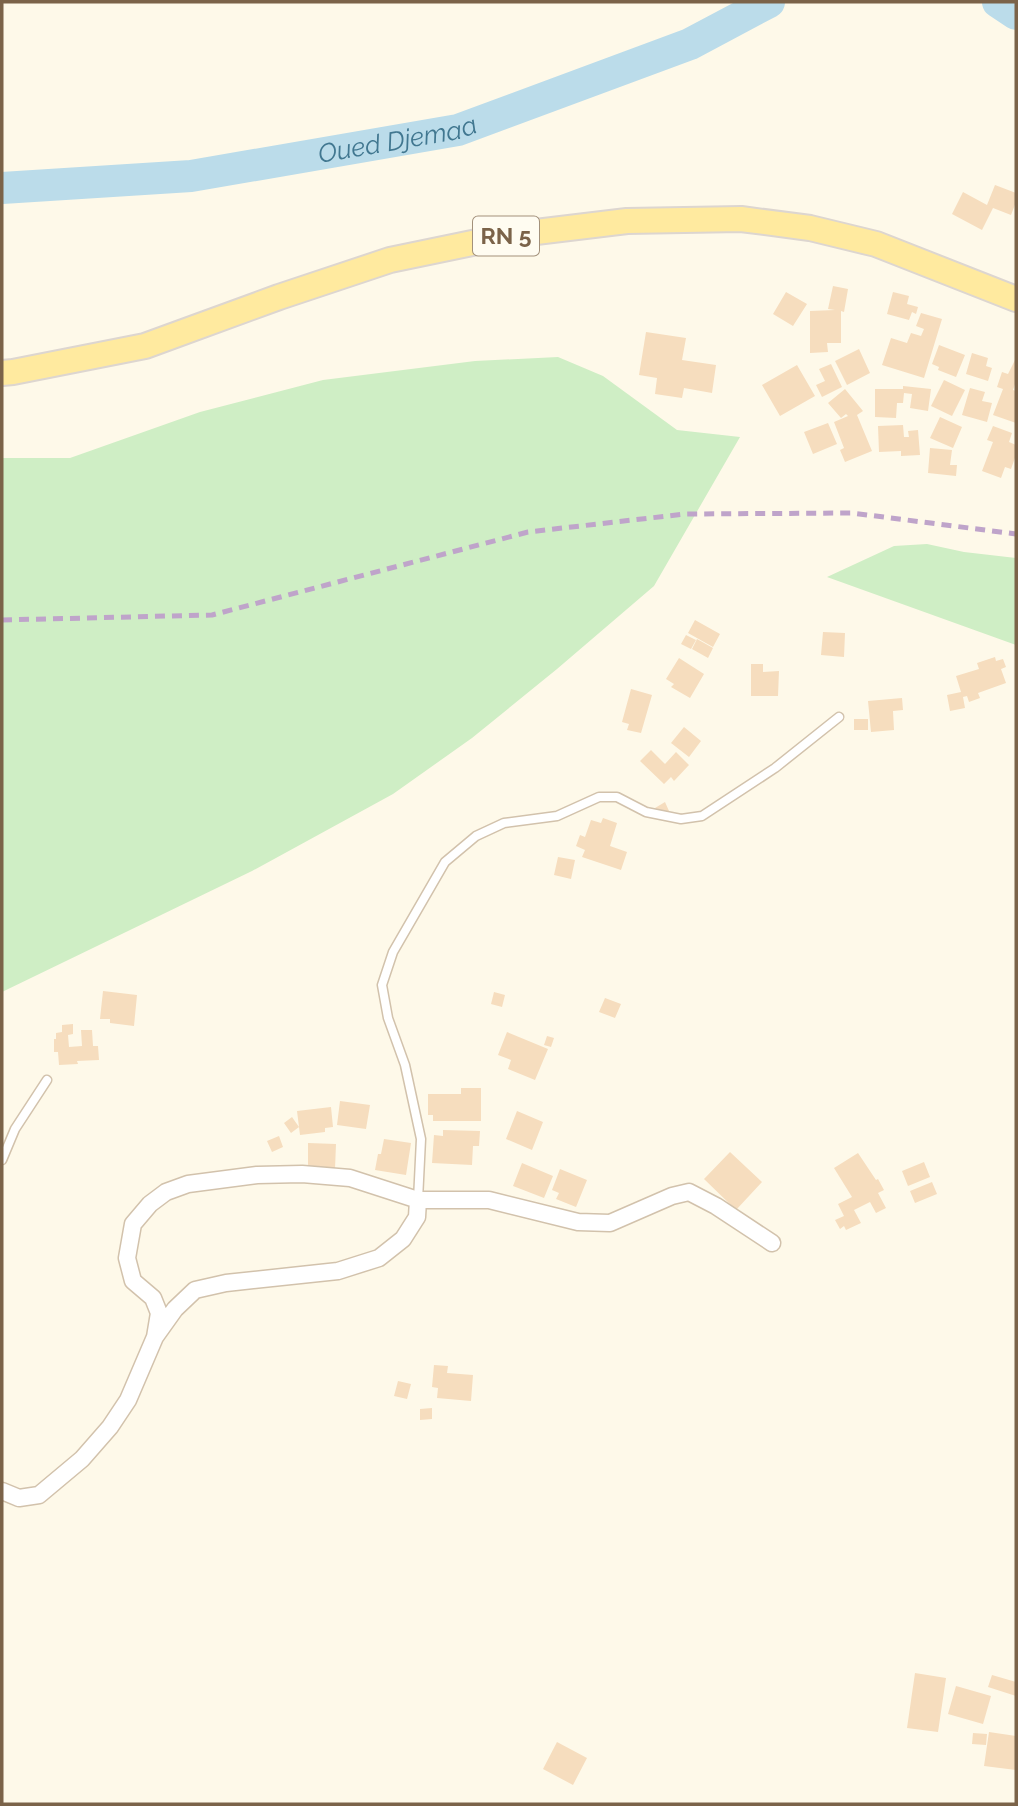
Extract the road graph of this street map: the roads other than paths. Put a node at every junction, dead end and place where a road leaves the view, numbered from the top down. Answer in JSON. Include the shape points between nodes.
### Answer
{"nodes":[{"id":1,"x":1016,"y":299,"type":"edge"},
{"id":2,"x":2,"y":373,"type":"edge"},
{"id":3,"x":839,"y":717,"type":"dead end"},
{"id":4,"x":47,"y":1080,"type":"dead end"},
{"id":5,"x":2,"y":1160,"type":"edge"},
{"id":6,"x":418,"y":1200,"type":"junction"},
{"id":7,"x":772,"y":1243,"type":"dead end"},
{"id":8,"x":155,"y":1337,"type":"junction"},
{"id":9,"x":2,"y":1491,"type":"edge"}],
"edges":[{"from":1,"to":2,"type":"main road","number":"RN 5","via":[[876,244],[810,228],[741,219],[626,221],[511,235],[390,260],[145,346]]},
{"from":3,"to":6,"type":"lane","via":[[775,768],[702,816],[681,819],[646,811],[617,797],[599,797],[557,816],[504,823],[476,836],[445,862],[393,952],[382,985],[421,1139]]},
{"from":4,"to":5,"type":"lane","via":[[15,1129]]},
{"from":6,"to":7,"type":"street","via":[[489,1200],[578,1222],[610,1223],[689,1192]]},
{"from":6,"to":8,"type":"street","via":[[416,1217],[403,1239],[379,1258],[338,1272],[195,1290],[175,1308]]},
{"from":6,"to":8,"type":"street","via":[[349,1178],[302,1174],[188,1184],[166,1192],[133,1224],[127,1258],[133,1281],[153,1298],[159,1313]]},
{"from":8,"to":9,"type":"street","via":[[128,1400],[82,1459],[39,1495],[19,1498]]}]}
